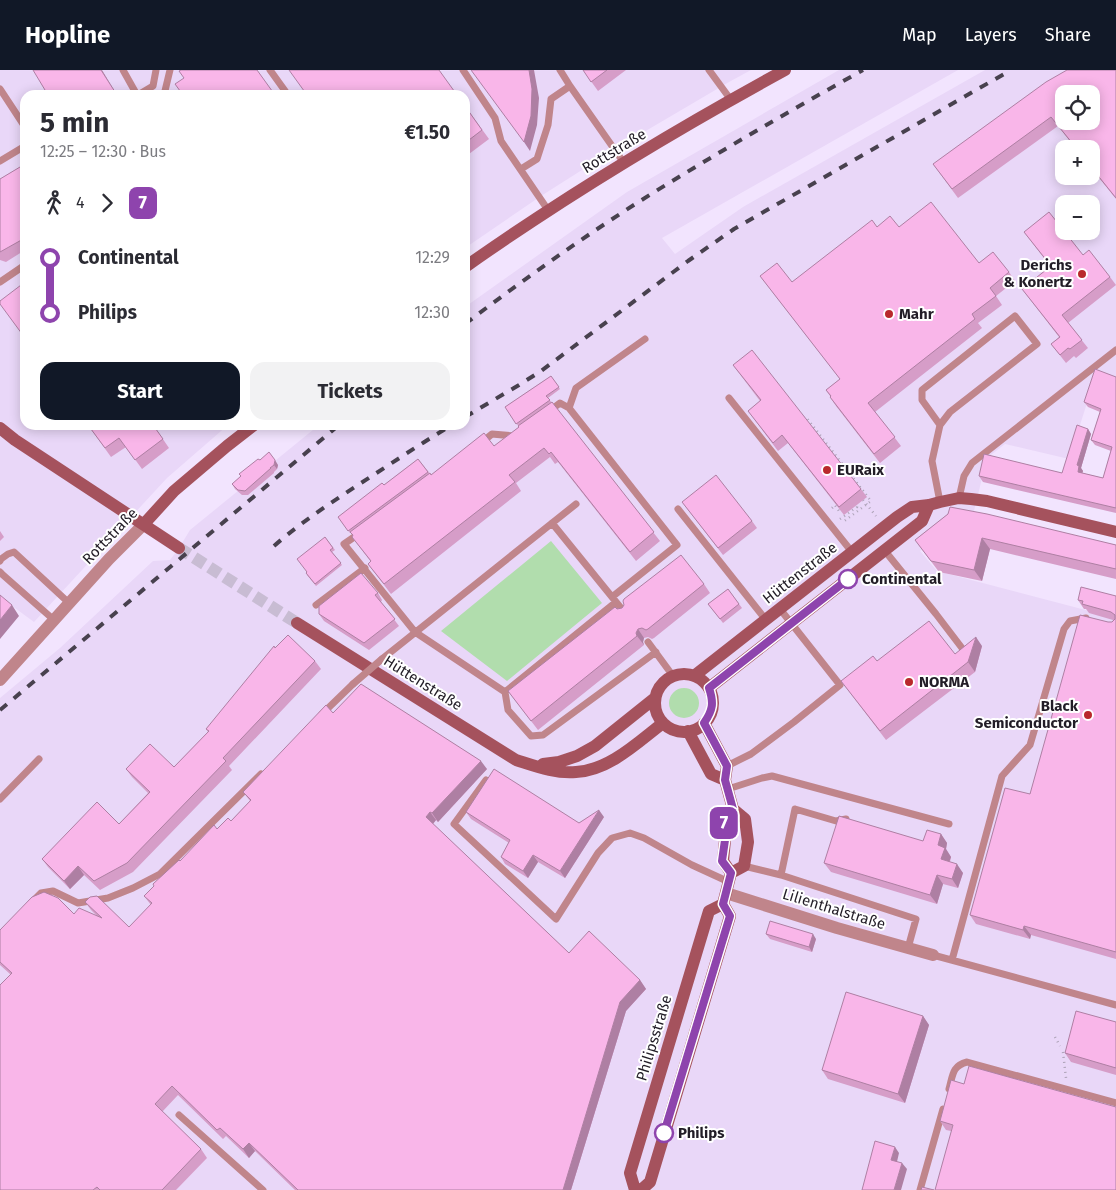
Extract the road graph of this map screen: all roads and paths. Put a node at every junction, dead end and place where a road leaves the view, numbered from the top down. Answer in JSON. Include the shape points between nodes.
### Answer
{"nodes":[{"id":1,"x":122,"y":70,"type":"edge"},
{"id":2,"x":156,"y":70,"type":"edge"},
{"id":3,"x":170,"y":70,"type":"edge"},
{"id":4,"x":270,"y":70,"type":"edge"},
{"id":5,"x":463,"y":70,"type":"edge"},
{"id":6,"x":560,"y":70,"type":"edge"},
{"id":7,"x":709,"y":70,"type":"edge"},
{"id":8,"x":785,"y":70,"type":"edge"},
{"id":9,"x":570,"y":86,"type":"junction"},
{"id":10,"x":0,"y":89,"type":"edge"},
{"id":11,"x":135,"y":90,"type":"edge"},
{"id":12,"x":146,"y":90,"type":"edge"},
{"id":13,"x":165,"y":90,"type":"edge"},
{"id":14,"x":284,"y":90,"type":"edge"},
{"id":15,"x":731,"y":100,"type":"junction"},
{"id":16,"x":20,"y":119,"type":"edge"},
{"id":17,"x":20,"y":149,"type":"edge"},
{"id":18,"x":0,"y":161,"type":"edge"},
{"id":19,"x":624,"y":163,"type":"junction"},
{"id":20,"x":521,"y":170,"type":"junction"},
{"id":21,"x":548,"y":210,"type":"junction"},
{"id":22,"x":470,"y":264,"type":"edge"},
{"id":23,"x":20,"y":268,"type":"edge"},
{"id":24,"x":0,"y":282,"type":"edge"},
{"id":25,"x":645,"y":339,"type":"dead end"},
{"id":26,"x":1116,"y":350,"type":"edge"},
{"id":27,"x":729,"y":398,"type":"dead end"},
{"id":28,"x":569,"y":408,"type":"junction"},
{"id":29,"x":545,"y":414,"type":"edge"},
{"id":30,"x":804,"y":418,"type":"edge"},
{"id":31,"x":940,"y":425,"type":"junction"},
{"id":32,"x":0,"y":428,"type":"edge"},
{"id":33,"x":248,"y":430,"type":"edge"},
{"id":34,"x":522,"y":430,"type":"edge"},
{"id":35,"x":477,"y":445,"type":"edge"},
{"id":36,"x":960,"y":498,"type":"junction"},
{"id":37,"x":863,"y":500,"type":"edge"},
{"id":38,"x":576,"y":504,"type":"dead end"},
{"id":39,"x":866,"y":504,"type":"junction"},
{"id":40,"x":935,"y":504,"type":"junction"},
{"id":41,"x":856,"y":505,"type":"edge"},
{"id":42,"x":832,"y":508,"type":"junction"},
{"id":43,"x":678,"y":509,"type":"dead end"},
{"id":44,"x":841,"y":510,"type":"edge"},
{"id":45,"x":822,"y":515,"type":"junction"},
{"id":46,"x":840,"y":519,"type":"junction"},
{"id":47,"x":552,"y":523,"type":"junction"},
{"id":48,"x":144,"y":524,"type":"junction"},
{"id":49,"x":368,"y":527,"type":"edge"},
{"id":50,"x":884,"y":527,"type":"junction"},
{"id":51,"x":1116,"y":532,"type":"edge"},
{"id":52,"x":179,"y":548,"type":"tunnel mouth"},
{"id":53,"x":885,"y":551,"type":"junction"},
{"id":54,"x":852,"y":552,"type":"junction"},
{"id":55,"x":0,"y":561,"type":"edge"},
{"id":56,"x":365,"y":568,"type":"junction"},
{"id":57,"x":0,"y":572,"type":"edge"},
{"id":58,"x":614,"y":599,"type":"junction"},
{"id":59,"x":69,"y":603,"type":"junction"},
{"id":60,"x":316,"y":605,"type":"dead end"},
{"id":61,"x":780,"y":609,"type":"junction"},
{"id":62,"x":625,"y":613,"type":"edge"},
{"id":63,"x":54,"y":620,"type":"junction"},
{"id":64,"x":766,"y":620,"type":"junction"},
{"id":65,"x":1092,"y":620,"type":"edge"},
{"id":66,"x":297,"y":623,"type":"tunnel mouth"},
{"id":67,"x":791,"y":623,"type":"junction"},
{"id":68,"x":415,"y":632,"type":"junction"},
{"id":69,"x":648,"y":642,"type":"edge"},
{"id":70,"x":656,"y":652,"type":"junction"},
{"id":71,"x":965,"y":652,"type":"edge"},
{"id":72,"x":673,"y":676,"type":"junction"},
{"id":73,"x":694,"y":676,"type":"junction"},
{"id":74,"x":0,"y":680,"type":"edge"},
{"id":75,"x":709,"y":688,"type":"junction"},
{"id":76,"x":505,"y":692,"type":"junction"},
{"id":77,"x":655,"y":698,"type":"junction"},
{"id":78,"x":315,"y":721,"type":"edge"},
{"id":79,"x":663,"y":723,"type":"junction"},
{"id":80,"x":704,"y":723,"type":"junction"},
{"id":81,"x":688,"y":731,"type":"junction"},
{"id":82,"x":39,"y":759,"type":"dead end"},
{"id":83,"x":535,"y":766,"type":"junction"},
{"id":84,"x":727,"y":766,"type":"junction"},
{"id":85,"x":265,"y":769,"type":"edge"},
{"id":86,"x":486,"y":780,"type":"edge"},
{"id":87,"x":726,"y":785,"type":"junction"},
{"id":88,"x":0,"y":799,"type":"edge"},
{"id":89,"x":733,"y":809,"type":"junction"},
{"id":90,"x":857,"y":822,"type":"edge"},
{"id":91,"x":949,"y":824,"type":"dead end"},
{"id":92,"x":744,"y":866,"type":"junction"},
{"id":93,"x":781,"y":875,"type":"junction"},
{"id":94,"x":727,"y":888,"type":"junction"},
{"id":95,"x":29,"y":905,"type":"edge"},
{"id":96,"x":908,"y":948,"type":"junction"},
{"id":97,"x":933,"y":955,"type":"joint"},
{"id":98,"x":952,"y":960,"type":"junction"},
{"id":99,"x":1116,"y":1005,"type":"edge"},
{"id":100,"x":1055,"y":1037,"type":"dead end"},
{"id":101,"x":1060,"y":1046,"type":"dead end"},
{"id":102,"x":1063,"y":1052,"type":"edge"},
{"id":103,"x":1066,"y":1075,"type":"dead end"},
{"id":104,"x":947,"y":1096,"type":"edge"},
{"id":105,"x":1116,"y":1102,"type":"edge"},
{"id":106,"x":944,"y":1105,"type":"edge"},
{"id":107,"x":179,"y":1115,"type":"dead end"},
{"id":108,"x":263,"y":1190,"type":"edge"},
{"id":109,"x":635,"y":1190,"type":"edge"},
{"id":110,"x":641,"y":1190,"type":"edge"},
{"id":111,"x":920,"y":1190,"type":"edge"}],
"edges":[{"from":1,"to":11,"type":"lane"},
{"from":2,"to":12,"type":"lane","via":[[153,86]]},
{"from":3,"to":13,"type":"lane"},
{"from":4,"to":14,"type":"lane"},
{"from":5,"to":20,"type":"lane","via":[[495,118],[501,141]]},
{"from":6,"to":9,"type":"lane"},
{"from":7,"to":15,"type":"lane"},
{"from":8,"to":15,"type":"street","name":"Rottstraße"},
{"from":9,"to":19,"type":"lane"},
{"from":9,"to":20,"type":"lane","via":[[551,99],[548,125],[537,159]]},
{"from":10,"to":16,"type":"lane"},
{"from":15,"to":19,"type":"street","name":"Rottstraße"},
{"from":17,"to":18,"type":"lane"},
{"from":19,"to":21,"type":"street","name":"Rottstraße"},
{"from":20,"to":21,"type":"lane"},
{"from":21,"to":22,"type":"street","name":"Rottstraße"},
{"from":23,"to":24,"type":"lane"},
{"from":25,"to":28,"type":"lane","via":[[576,388]]},
{"from":26,"to":36,"type":"lane","via":[[972,462],[964,476]]},
{"from":27,"to":45,"type":"lane"},
{"from":28,"to":29,"type":"lane","via":[[560,403]]},
{"from":28,"to":58,"type":"lane","via":[[677,545]]},
{"from":30,"to":39,"type":"path","via":[[806,416],[871,501]]},
{"from":31,"to":31,"type":"lane","via":[[950,412],[1037,344],[1015,316],[922,390],[922,400]]},
{"from":31,"to":40,"type":"lane","via":[[932,461]]},
{"from":32,"to":48,"type":"street"},
{"from":33,"to":48,"type":"street","name":"Rottstraße","via":[[174,491]]},
{"from":34,"to":35,"type":"lane","via":[[514,436],[492,434]]},
{"from":36,"to":40,"type":"street","name":"Hüttenstraße"},
{"from":36,"to":51,"type":"street","name":"Hüttenstraße","via":[[987,501]]},
{"from":37,"to":39,"type":"path"},
{"from":38,"to":47,"type":"lane"},
{"from":39,"to":46,"type":"path","via":[[843,522]]},
{"from":39,"to":50,"type":"path"},
{"from":40,"to":50,"type":"street","name":"Hüttenstraße","via":[[912,507]]},
{"from":40,"to":53,"type":"street","via":[[922,521]]},
{"from":41,"to":46,"type":"path"},
{"from":42,"to":44,"type":"path","via":[[835,505]]},
{"from":42,"to":45,"type":"path"},
{"from":42,"to":46,"type":"path"},
{"from":43,"to":64,"type":"lane"},
{"from":45,"to":54,"type":"lane"},
{"from":47,"to":58,"type":"lane"},
{"from":47,"to":68,"type":"lane"},
{"from":48,"to":52,"type":"street"},
{"from":48,"to":59,"type":"street","name":"Rottstraße"},
{"from":49,"to":56,"type":"lane","via":[[344,544]]},
{"from":50,"to":54,"type":"street","name":"Hüttenstraße"},
{"from":53,"to":67,"type":"street"},
{"from":53,"to":71,"type":"lane"},
{"from":54,"to":61,"type":"street","name":"Hüttenstraße"},
{"from":55,"to":59,"type":"lane","via":[[14,552]]},
{"from":56,"to":60,"type":"lane"},
{"from":56,"to":68,"type":"lane"},
{"from":57,"to":63,"type":"lane"},
{"from":58,"to":62,"type":"lane"},
{"from":58,"to":76,"type":"lane"},
{"from":59,"to":63,"type":"street","name":"Rottstraße"},
{"from":61,"to":64,"type":"street","name":"Hüttenstraße"},
{"from":61,"to":67,"type":"lane"},
{"from":63,"to":74,"type":"street","name":"Rottstraße"},
{"from":64,"to":73,"type":"street","name":"Hüttenstraße"},
{"from":65,"to":98,"type":"lane","via":[[1070,621],[1064,629],[1030,745],[1002,776]]},
{"from":66,"to":83,"type":"street","name":"Hüttenstraße","via":[[516,760]]},
{"from":67,"to":75,"type":"street"},
{"from":67,"to":84,"type":"lane","via":[[840,685],[751,754]]},
{"from":68,"to":76,"type":"lane"},
{"from":68,"to":78,"type":"lane","bridge":true},
{"from":69,"to":70,"type":"lane"},
{"from":70,"to":72,"type":"lane"},
{"from":70,"to":76,"type":"lane","via":[[543,735],[531,736],[508,710]]},
{"from":72,"to":73,"type":"street"},
{"from":72,"to":77,"type":"street","via":[[658,689]]},
{"from":73,"to":75,"type":"street"},
{"from":75,"to":80,"type":"street","via":[[712,706]]},
{"from":77,"to":79,"type":"street","via":[[655,707]]},
{"from":77,"to":83,"type":"street","via":[[595,746],[577,756]]},
{"from":79,"to":81,"type":"street","via":[[679,731]]},
{"from":79,"to":83,"type":"street","name":"Hüttenstraße","via":[[595,769],[576,772]]},
{"from":80,"to":81,"type":"street"},
{"from":80,"to":84,"type":"street"},
{"from":81,"to":87,"type":"street","via":[[711,774]]},
{"from":82,"to":88,"type":"lane"},
{"from":84,"to":87,"type":"street"},
{"from":85,"to":95,"type":"lane","via":[[160,874],[108,898],[78,903],[53,891],[40,893]]},
{"from":86,"to":94,"type":"lane","via":[[454,824],[556,919],[598,853],[612,838],[630,833],[692,865]]},
{"from":87,"to":89,"type":"street"},
{"from":87,"to":91,"type":"lane","via":[[772,776]]},
{"from":89,"to":92,"type":"street","via":[[745,819],[748,842]]},
{"from":89,"to":94,"type":"street","via":[[724,822],[722,861]]},
{"from":90,"to":93,"type":"lane","via":[[848,819],[836,821],[795,809]]},
{"from":92,"to":93,"type":"lane"},
{"from":92,"to":94,"type":"street","name":"Philipsstraße"},
{"from":93,"to":96,"type":"lane","via":[[916,919]]},
{"from":94,"to":96,"type":"street","name":"Lilienthalstraße","via":[[837,928]]},
{"from":94,"to":109,"type":"street","name":"Philipsstraße","via":[[709,911],[630,1173]]},
{"from":94,"to":110,"type":"street","via":[[730,916],[650,1182]]},
{"from":96,"to":97,"type":"street","name":"Lilienthalstraße"},
{"from":97,"to":98,"type":"lane"},
{"from":98,"to":99,"type":"lane"},
{"from":100,"to":101,"type":"path"},
{"from":102,"to":103,"type":"path"},
{"from":104,"to":105,"type":"lane","via":[[956,1068],[967,1062]]},
{"from":106,"to":111,"type":"lane"},
{"from":107,"to":108,"type":"lane"}]}
